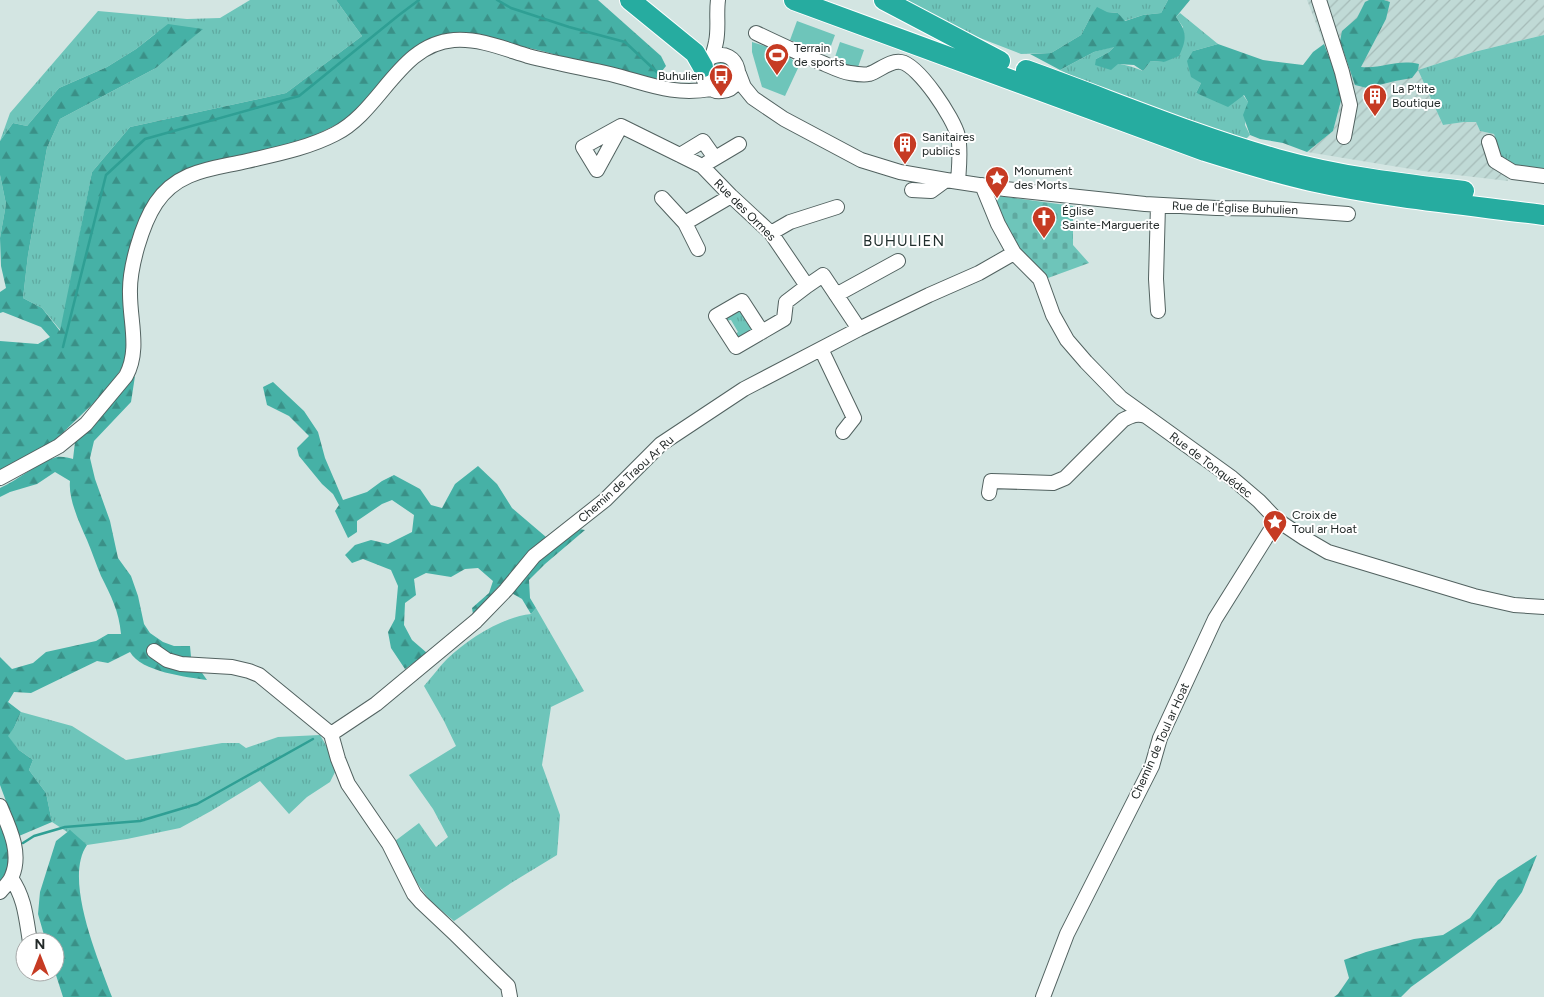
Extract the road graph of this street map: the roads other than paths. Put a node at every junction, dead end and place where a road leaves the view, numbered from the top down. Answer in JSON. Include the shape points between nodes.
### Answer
{"nodes":[{"id":1,"x":630,"y":0,"type":"edge"},
{"id":2,"x":718,"y":0,"type":"edge"},
{"id":3,"x":794,"y":0,"type":"edge"},
{"id":4,"x":832,"y":0,"type":"edge"},
{"id":5,"x":884,"y":0,"type":"edge"},
{"id":6,"x":1319,"y":0,"type":"edge"},
{"id":7,"x":756,"y":33,"type":"dead end"},
{"id":8,"x":717,"y":34,"type":"junction"},
{"id":9,"x":732,"y":59,"type":"junction"},
{"id":10,"x":1000,"y":61,"type":"junction"},
{"id":11,"x":706,"y":66,"type":"junction"},
{"id":12,"x":739,"y":74,"type":"junction"},
{"id":13,"x":717,"y":90,"type":"junction"},
{"id":14,"x":683,"y":91,"type":"junction"},
{"id":15,"x":753,"y":98,"type":"junction"},
{"id":16,"x":621,"y":126,"type":"dead end"},
{"id":17,"x":1344,"y":137,"type":"dead end"},
{"id":18,"x":1489,"y":142,"type":"dead end"},
{"id":19,"x":739,"y":144,"type":"dead end"},
{"id":20,"x":680,"y":155,"type":"junction"},
{"id":21,"x":715,"y":158,"type":"junction"},
{"id":22,"x":702,"y":166,"type":"junction"},
{"id":23,"x":1544,"y":176,"type":"edge"},
{"id":24,"x":952,"y":181,"type":"junction"},
{"id":25,"x":982,"y":185,"type":"junction"},
{"id":26,"x":912,"y":190,"type":"dead end"},
{"id":27,"x":731,"y":196,"type":"junction"},
{"id":28,"x":662,"y":198,"type":"dead end"},
{"id":29,"x":1544,"y":201,"type":"edge"},
{"id":30,"x":1158,"y":205,"type":"junction"},
{"id":31,"x":837,"y":207,"type":"dead end"},
{"id":32,"x":1348,"y":214,"type":"dead end"},
{"id":33,"x":1544,"y":215,"type":"edge"},
{"id":34,"x":685,"y":223,"type":"junction"},
{"id":35,"x":772,"y":233,"type":"junction"},
{"id":36,"x":698,"y":249,"type":"dead end"},
{"id":37,"x":1014,"y":253,"type":"junction"},
{"id":38,"x":898,"y":261,"type":"dead end"},
{"id":39,"x":808,"y":286,"type":"junction"},
{"id":40,"x":836,"y":295,"type":"junction"},
{"id":41,"x":1158,"y":311,"type":"dead end"},
{"id":42,"x":858,"y":328,"type":"junction"},
{"id":43,"x":762,"y":332,"type":"dead end"},
{"id":44,"x":821,"y":349,"type":"junction"},
{"id":45,"x":1146,"y":416,"type":"junction"},
{"id":46,"x":843,"y":432,"type":"dead end"},
{"id":47,"x":0,"y":478,"type":"edge"},
{"id":48,"x":989,"y":493,"type":"dead end"},
{"id":49,"x":1278,"y":520,"type":"junction"},
{"id":50,"x":1544,"y":607,"type":"edge"},
{"id":51,"x":154,"y":651,"type":"dead end"},
{"id":52,"x":331,"y":734,"type":"junction"},
{"id":53,"x":0,"y":806,"type":"edge"},
{"id":54,"x":12,"y":878,"type":"junction"},
{"id":55,"x":0,"y":892,"type":"edge"},
{"id":56,"x":28,"y":932,"type":"edge"},
{"id":57,"x":510,"y":997,"type":"edge"},
{"id":58,"x":1043,"y":997,"type":"edge"}],
"edges":[{"from":1,"to":11,"type":"highway","via":[[695,53]]},
{"from":2,"to":8,"type":"street"},
{"from":3,"to":33,"type":"highway","via":[[1254,167],[1347,189]]},
{"from":4,"to":10,"type":"highway"},
{"from":5,"to":10,"type":"highway"},
{"from":6,"to":17,"type":"street","via":[[1350,105]]},
{"from":7,"to":24,"type":"street","via":[[852,74],[869,74],[895,62],[910,67],[954,124],[960,148]]},
{"from":8,"to":9,"type":"street"},
{"from":8,"to":11,"type":"street","via":[[715,48]]},
{"from":9,"to":11,"type":"street","via":[[722,55]]},
{"from":9,"to":12,"type":"street"},
{"from":10,"to":29,"type":"highway","via":[[1230,144],[1287,161],[1355,176]]},
{"from":11,"to":13,"type":"street","via":[[707,85]]},
{"from":11,"to":14,"type":"street","via":[[696,83]]},
{"from":12,"to":13,"type":"street","via":[[732,87]]},
{"from":12,"to":15,"type":"street","name":"Rue de l'Église Buhulien"},
{"from":13,"to":14,"type":"street","name":"Rue de l'Église Buhulien"},
{"from":13,"to":15,"type":"street","name":"Rue de l'Église Buhulien"},
{"from":14,"to":47,"type":"street","name":"Rue de l'Église Buhulien","via":[[661,89],[493,45],[455,40],[431,46],[416,55],[356,121],[333,136],[292,150],[198,171],[172,185],[159,199],[141,237],[130,284],[134,338],[126,376],[86,424],[60,446]]},
{"from":15,"to":24,"type":"street","name":"Rue de l'Église Buhulien","via":[[784,119],[861,160],[900,172]]},
{"from":16,"to":20,"type":"street","name":"Rue des Ormes"},
{"from":18,"to":23,"type":"street","via":[[1495,161],[1513,172]]},
{"from":19,"to":21,"type":"street"},
{"from":20,"to":21,"type":"street","via":[[703,140]]},
{"from":20,"to":22,"type":"street","name":"Rue des Ormes"},
{"from":21,"to":22,"type":"street"},
{"from":22,"to":27,"type":"street","name":"Rue des Ormes"},
{"from":24,"to":25,"type":"street","name":"Rue de l'Église Buhulien"},
{"from":24,"to":26,"type":"street","via":[[931,191]]},
{"from":25,"to":30,"type":"street","name":"Rue de l'Église Buhulien"},
{"from":25,"to":37,"type":"street","name":"Rue de Tonquédec"},
{"from":27,"to":34,"type":"street"},
{"from":27,"to":35,"type":"street","name":"Rue des Ormes"},
{"from":28,"to":34,"type":"street"},
{"from":30,"to":32,"type":"street","name":"Rue de l'Église Buhulien"},
{"from":30,"to":41,"type":"street"},
{"from":31,"to":35,"type":"street","via":[[790,222]]},
{"from":34,"to":36,"type":"street"},
{"from":35,"to":39,"type":"street","name":"Rue des Ormes"},
{"from":37,"to":42,"type":"street","name":"Chemin de Traou Ar Ru","via":[[979,273]]},
{"from":37,"to":45,"type":"street","name":"Rue de Tonquédec","via":[[1040,279],[1053,315],[1067,340],[1121,398]]},
{"from":38,"to":40,"type":"street"},
{"from":39,"to":40,"type":"street","via":[[823,275]]},
{"from":39,"to":43,"type":"street","via":[[786,302],[784,319]]},
{"from":40,"to":42,"type":"street"},
{"from":42,"to":44,"type":"street","name":"Chemin de Traou Ar Ru"},
{"from":44,"to":46,"type":"street","via":[[854,418]]},
{"from":44,"to":52,"type":"street","name":"Chemin de Traou Ar Ru","via":[[744,389],[662,444],[605,500],[534,556],[476,621],[376,704]]},
{"from":45,"to":48,"type":"street","via":[[1139,414],[1123,420],[1065,478],[1053,483],[991,480]]},
{"from":45,"to":49,"type":"street","name":"Rue de Tonquédec","via":[[1232,478]]},
{"from":49,"to":50,"type":"street","name":"Rue de Tonquédec","via":[[1328,552],[1474,596],[1514,605]]},
{"from":49,"to":58,"type":"street","name":"Chemin de Toul ar Hoat","via":[[1215,619],[1160,738],[1152,766],[1067,934]]},
{"from":51,"to":52,"type":"street","via":[[181,664],[232,667],[259,675]]},
{"from":52,"to":57,"type":"street","via":[[348,784],[389,844],[414,894],[508,986]]},
{"from":53,"to":54,"type":"street","via":[[14,842]]},
{"from":54,"to":55,"type":"street"},
{"from":54,"to":56,"type":"street","via":[[20,890]]}]}
